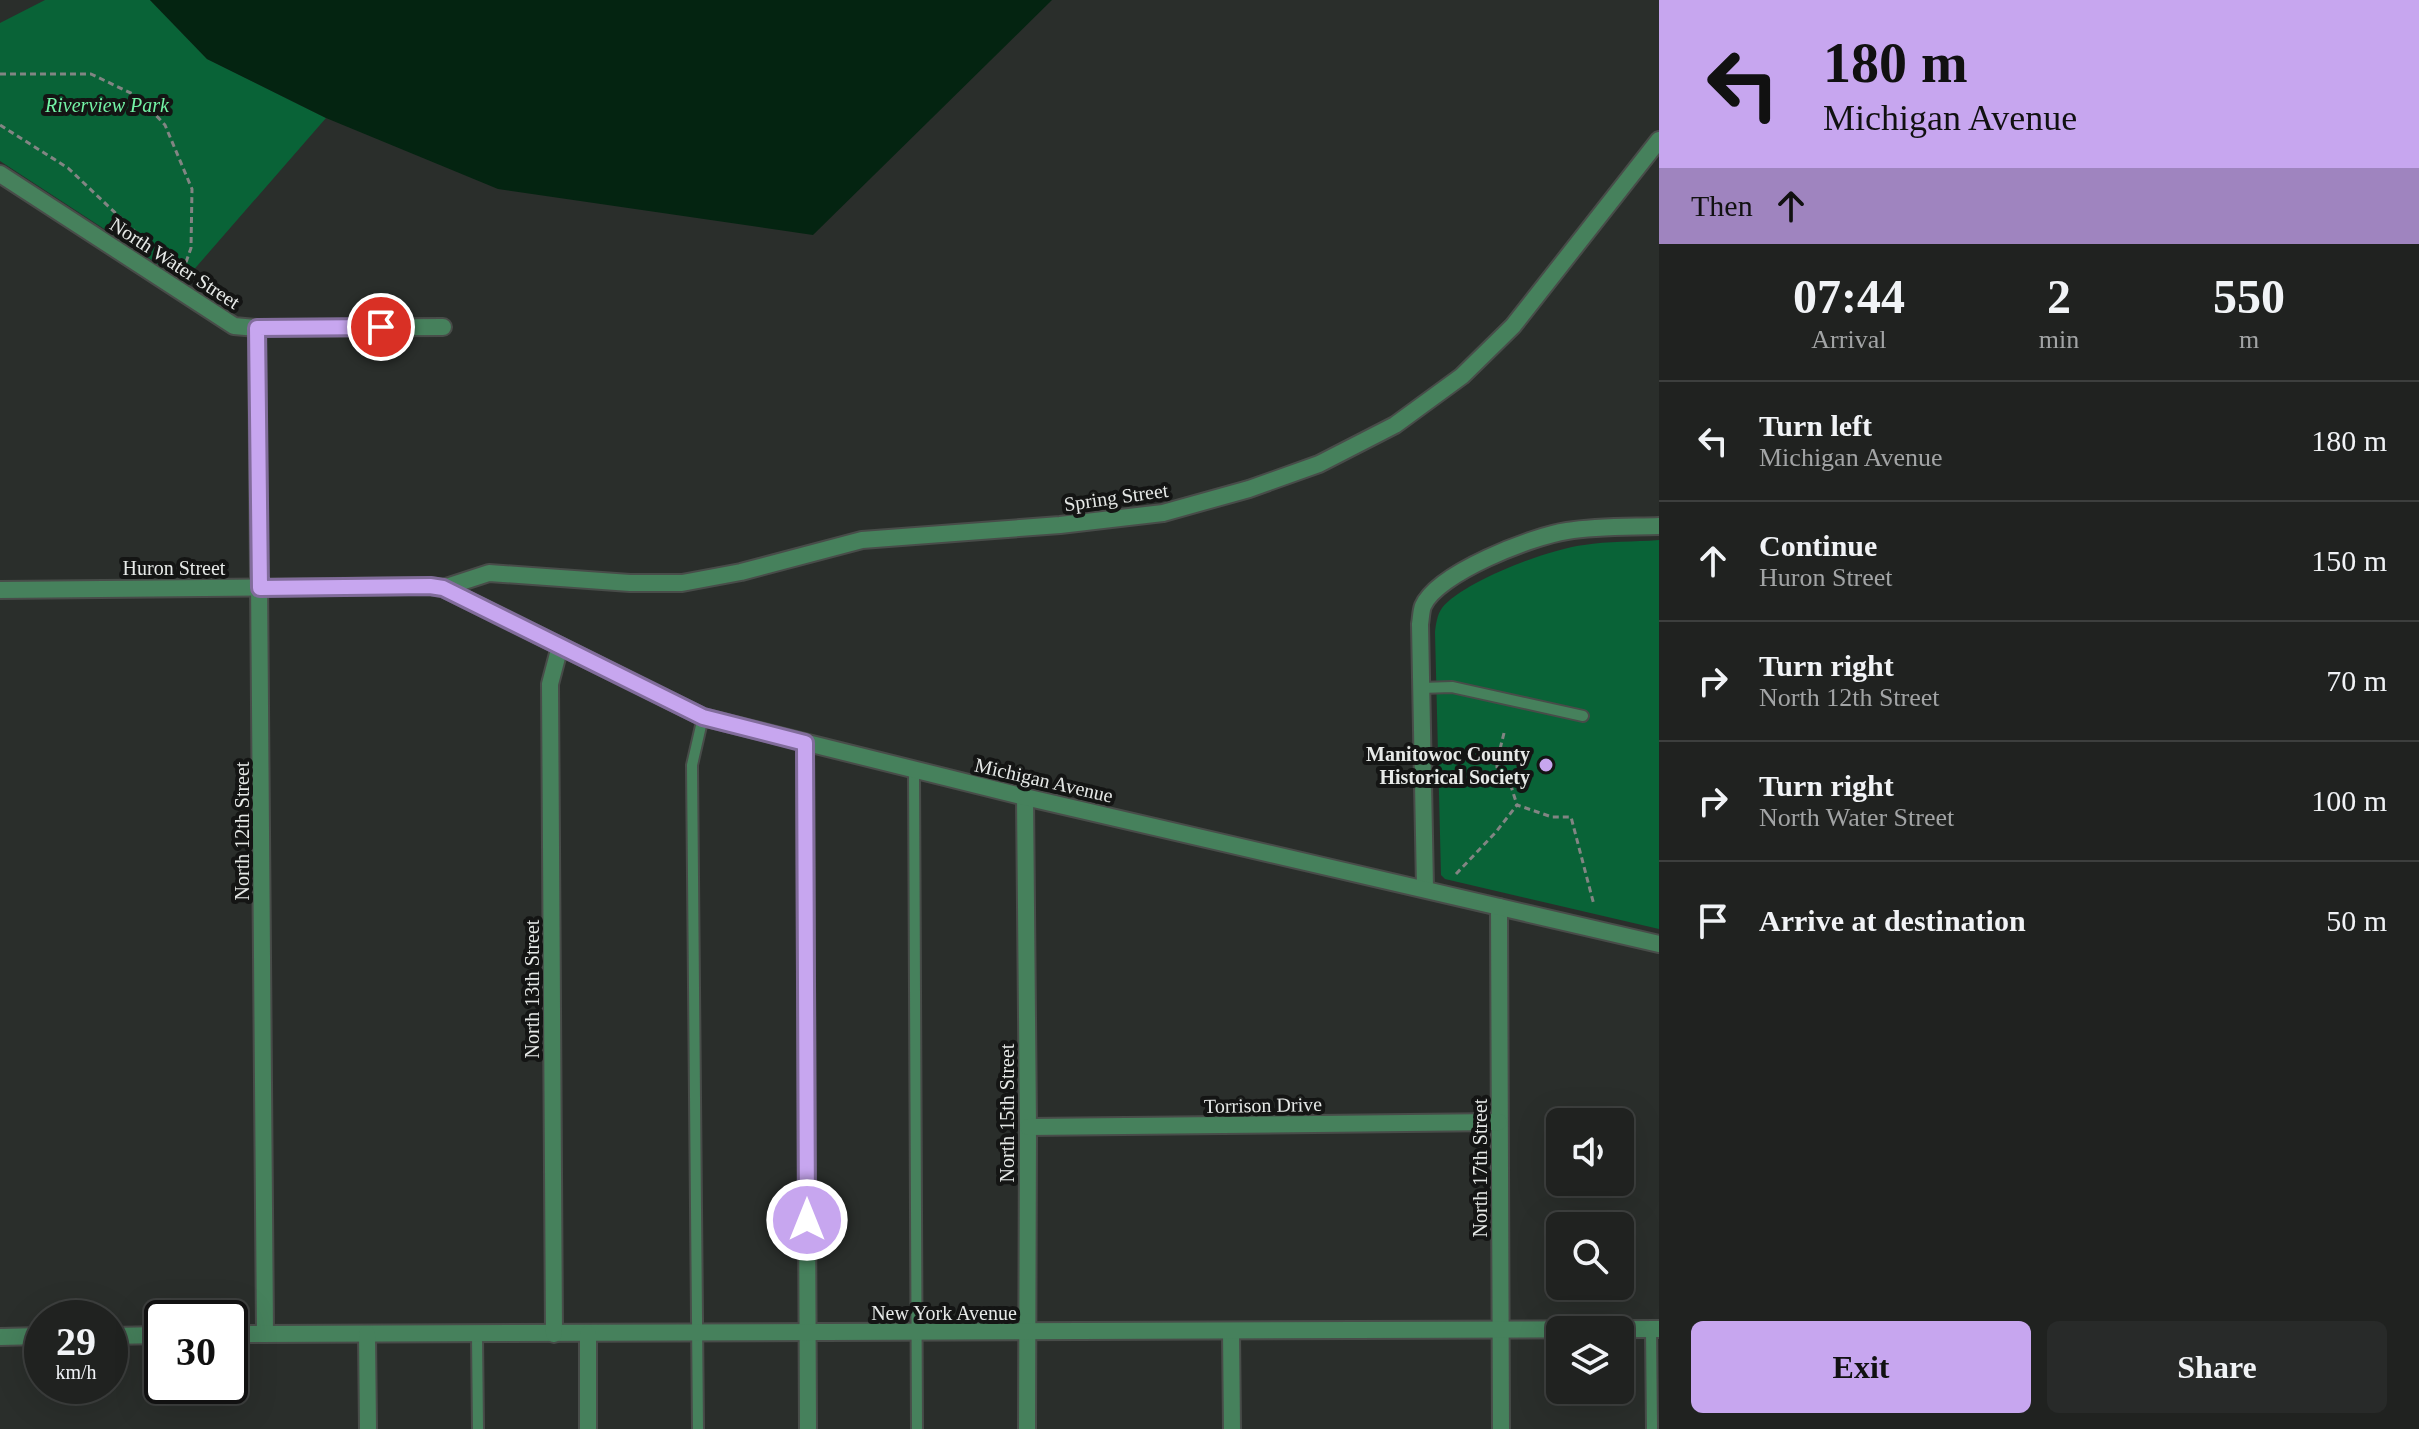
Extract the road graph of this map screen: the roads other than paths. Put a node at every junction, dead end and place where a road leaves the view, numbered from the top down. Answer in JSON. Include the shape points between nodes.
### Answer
{"nodes":[{"id":1,"x":1659,"y":140,"type":"edge"},
{"id":2,"x":0,"y":174,"type":"edge"},
{"id":3,"x":443,"y":327,"type":"dead end"},
{"id":4,"x":257,"y":328,"type":"junction"},
{"id":5,"x":1659,"y":526,"type":"edge"},
{"id":6,"x":260,"y":588,"type":"junction"},
{"id":7,"x":443,"y":588,"type":"junction"},
{"id":8,"x":0,"y":590,"type":"edge"},
{"id":9,"x":560,"y":646,"type":"junction"},
{"id":10,"x":1421,"y":688,"type":"junction"},
{"id":11,"x":1583,"y":716,"type":"dead end"},
{"id":12,"x":703,"y":717,"type":"junction"},
{"id":13,"x":805,"y":743,"type":"junction"},
{"id":14,"x":914,"y":770,"type":"junction"},
{"id":15,"x":1025,"y":797,"type":"junction"},
{"id":16,"x":1425,"y":888,"type":"junction"},
{"id":17,"x":1499,"y":907,"type":"junction"},
{"id":18,"x":1659,"y":944,"type":"edge"},
{"id":19,"x":1499,"y":1122,"type":"junction"},
{"id":20,"x":1028,"y":1127,"type":"junction"},
{"id":21,"x":1500,"y":1329,"type":"junction"},
{"id":22,"x":1655,"y":1329,"type":"edge"},
{"id":23,"x":1231,"y":1331,"type":"junction"},
{"id":24,"x":698,"y":1333,"type":"junction"},
{"id":25,"x":807,"y":1333,"type":"junction"},
{"id":26,"x":916,"y":1333,"type":"junction"},
{"id":27,"x":1027,"y":1333,"type":"junction"},
{"id":28,"x":248,"y":1334,"type":"edge"},
{"id":29,"x":265,"y":1334,"type":"junction"},
{"id":30,"x":367,"y":1334,"type":"junction"},
{"id":31,"x":554,"y":1334,"type":"junction"},
{"id":32,"x":588,"y":1334,"type":"junction"},
{"id":33,"x":477,"y":1335,"type":"junction"},
{"id":34,"x":24,"y":1336,"type":"edge"},
{"id":35,"x":0,"y":1337,"type":"edge"},
{"id":36,"x":368,"y":1429,"type":"edge"},
{"id":37,"x":478,"y":1429,"type":"edge"},
{"id":38,"x":588,"y":1429,"type":"edge"},
{"id":39,"x":698,"y":1429,"type":"edge"},
{"id":40,"x":808,"y":1429,"type":"edge"},
{"id":41,"x":917,"y":1429,"type":"edge"},
{"id":42,"x":1027,"y":1429,"type":"edge"},
{"id":43,"x":1232,"y":1429,"type":"edge"},
{"id":44,"x":1501,"y":1429,"type":"edge"},
{"id":45,"x":1652,"y":1429,"type":"edge"}],
"edges":[{"from":1,"to":7,"type":"street","name":"Spring Street","via":[[1513,326],[1462,376],[1395,425],[1319,464],[1163,513],[862,540],[682,583],[489,573]]},
{"from":2,"to":4,"type":"street","name":"North Water Street","via":[[234,326]]},
{"from":3,"to":4,"type":"street","name":"North Water Street"},
{"from":4,"to":6,"type":"street","name":"North 12th Street"},
{"from":5,"to":10,"type":"street","via":[[1543,536],[1449,579],[1423,605]]},
{"from":6,"to":7,"type":"street","name":"Huron Street"},
{"from":6,"to":8,"type":"street","name":"Huron Street"},
{"from":6,"to":29,"type":"street","name":"North 12th Street"},
{"from":7,"to":9,"type":"street","name":"Michigan Avenue"},
{"from":9,"to":12,"type":"street","name":"Michigan Avenue"},
{"from":9,"to":31,"type":"street","name":"North 13th Street","via":[[550,684]]},
{"from":10,"to":11,"type":"lane","via":[[1452,687]]},
{"from":10,"to":16,"type":"street"},
{"from":12,"to":13,"type":"street","name":"Michigan Avenue"},
{"from":12,"to":24,"type":"lane","via":[[692,765]]},
{"from":13,"to":14,"type":"street","name":"Michigan Avenue"},
{"from":13,"to":25,"type":"street"},
{"from":14,"to":15,"type":"street","name":"Michigan Avenue"},
{"from":14,"to":26,"type":"lane"},
{"from":15,"to":16,"type":"street","name":"Michigan Avenue"},
{"from":15,"to":20,"type":"street","name":"North 15th Street"},
{"from":16,"to":17,"type":"street","name":"Michigan Avenue"},
{"from":17,"to":18,"type":"street","name":"Michigan Avenue"},
{"from":17,"to":19,"type":"street","name":"North 17th Street"},
{"from":19,"to":20,"type":"street","name":"Torrison Drive"},
{"from":19,"to":21,"type":"street","name":"North 17th Street"},
{"from":20,"to":27,"type":"street","name":"North 15th Street"},
{"from":21,"to":22,"type":"street","name":"New York Avenue"},
{"from":21,"to":23,"type":"street","name":"New York Avenue"},
{"from":21,"to":44,"type":"street","name":"North 17th Street"},
{"from":22,"to":45,"type":"lane"},
{"from":23,"to":27,"type":"street","name":"New York Avenue"},
{"from":23,"to":43,"type":"street"},
{"from":24,"to":25,"type":"street","name":"New York Avenue"},
{"from":24,"to":32,"type":"street","name":"New York Avenue"},
{"from":24,"to":39,"type":"lane"},
{"from":25,"to":26,"type":"street","name":"New York Avenue"},
{"from":25,"to":40,"type":"street"},
{"from":26,"to":27,"type":"street","name":"New York Avenue"},
{"from":26,"to":41,"type":"lane"},
{"from":27,"to":42,"type":"street","name":"North 15th Street"},
{"from":28,"to":29,"type":"street","name":"New York Avenue"},
{"from":29,"to":30,"type":"street","name":"New York Avenue"},
{"from":30,"to":33,"type":"street","name":"New York Avenue"},
{"from":30,"to":36,"type":"street"},
{"from":31,"to":32,"type":"street","name":"New York Avenue"},
{"from":31,"to":33,"type":"street","name":"New York Avenue"},
{"from":32,"to":38,"type":"street"},
{"from":33,"to":37,"type":"lane"},
{"from":34,"to":35,"type":"street"}]}
